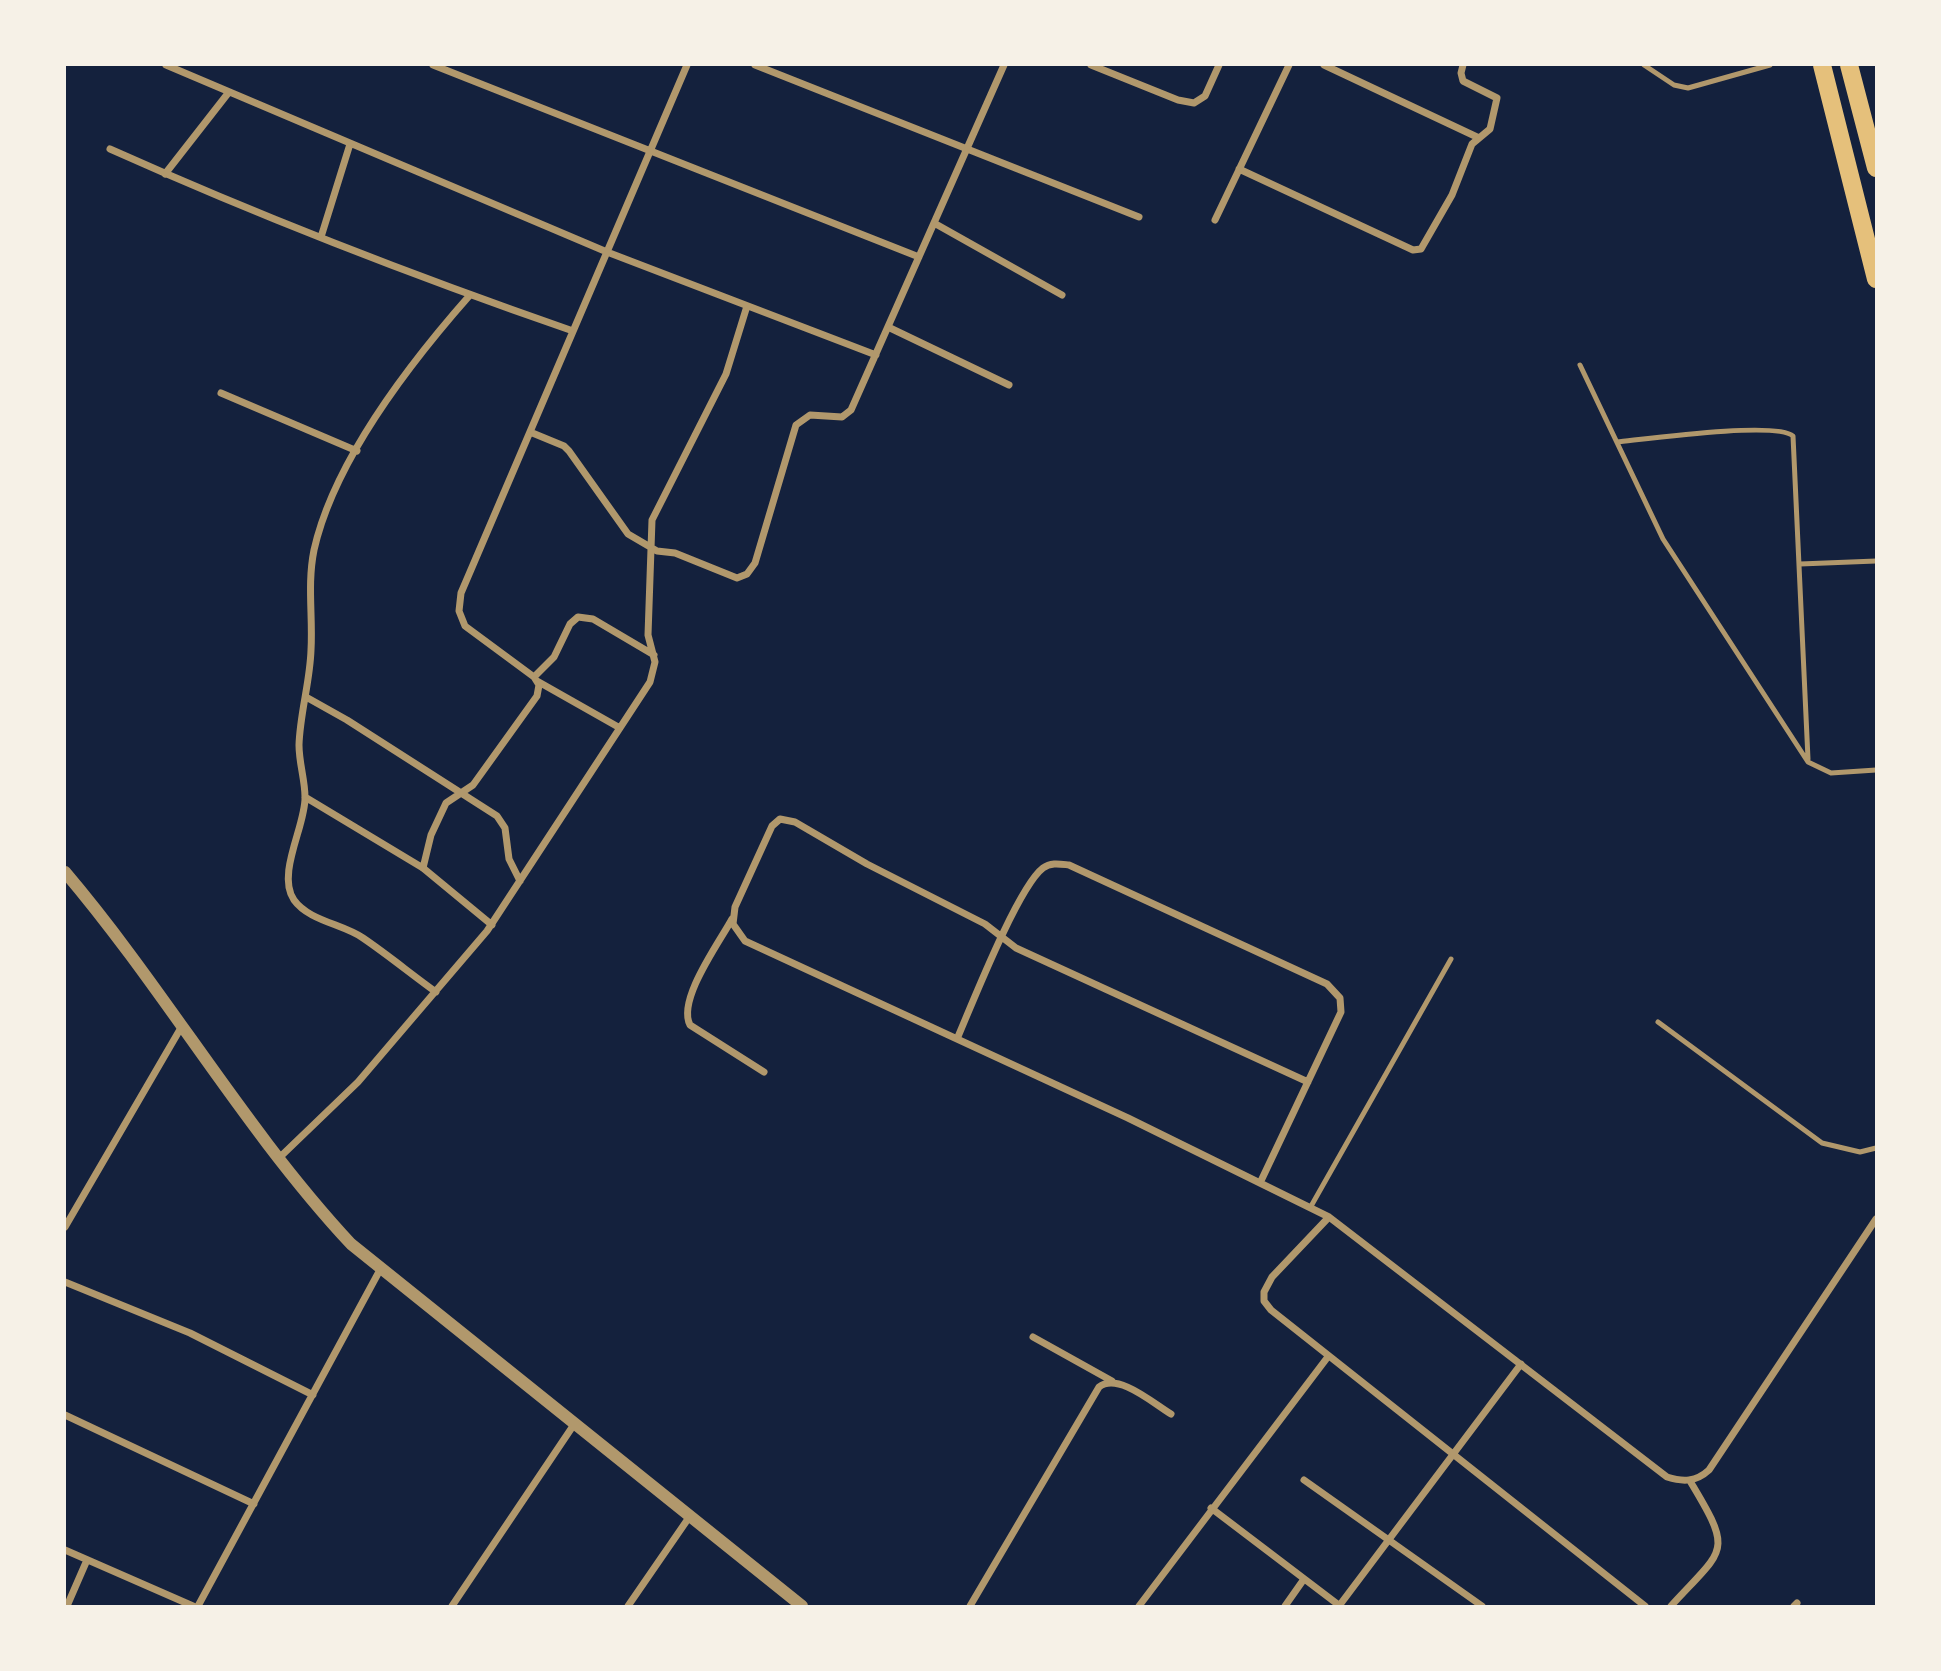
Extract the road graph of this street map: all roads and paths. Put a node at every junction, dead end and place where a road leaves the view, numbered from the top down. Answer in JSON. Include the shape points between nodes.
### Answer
{"nodes":[{"id":1,"x":166,"y":65,"type":"edge"},
{"id":2,"x":433,"y":65,"type":"edge"},
{"id":3,"x":687,"y":65,"type":"edge"},
{"id":4,"x":755,"y":65,"type":"edge"},
{"id":5,"x":1004,"y":65,"type":"edge"},
{"id":6,"x":1091,"y":65,"type":"edge"},
{"id":7,"x":1219,"y":65,"type":"edge"},
{"id":8,"x":1289,"y":65,"type":"edge"},
{"id":9,"x":1324,"y":65,"type":"edge"},
{"id":10,"x":1463,"y":65,"type":"edge"},
{"id":11,"x":1644,"y":65,"type":"edge"},
{"id":12,"x":1770,"y":65,"type":"edge"},
{"id":13,"x":1822,"y":65,"type":"edge"},
{"id":14,"x":1849,"y":65,"type":"edge"},
{"id":15,"x":229,"y":92,"type":"junction"},
{"id":16,"x":1477,"y":137,"type":"junction"},
{"id":17,"x":350,"y":145,"type":"junction"},
{"id":18,"x":968,"y":147,"type":"junction"},
{"id":19,"x":110,"y":149,"type":"dead end"},
{"id":20,"x":651,"y":149,"type":"junction"},
{"id":21,"x":1876,"y":168,"type":"edge"},
{"id":22,"x":1239,"y":169,"type":"junction"},
{"id":23,"x":165,"y":174,"type":"junction"},
{"id":24,"x":1139,"y":217,"type":"dead end"},
{"id":25,"x":1215,"y":220,"type":"dead end"},
{"id":26,"x":934,"y":223,"type":"junction"},
{"id":27,"x":321,"y":237,"type":"junction"},
{"id":28,"x":607,"y":252,"type":"junction"},
{"id":29,"x":919,"y":257,"type":"junction"},
{"id":30,"x":1876,"y":279,"type":"edge"},
{"id":31,"x":470,"y":295,"type":"junction"},
{"id":32,"x":1062,"y":295,"type":"dead end"},
{"id":33,"x":747,"y":306,"type":"junction"},
{"id":34,"x":888,"y":327,"type":"junction"},
{"id":35,"x":573,"y":331,"type":"junction"},
{"id":36,"x":876,"y":355,"type":"junction"},
{"id":37,"x":1580,"y":365,"type":"dead end"},
{"id":38,"x":1009,"y":385,"type":"dead end"},
{"id":39,"x":221,"y":393,"type":"dead end"},
{"id":40,"x":530,"y":432,"type":"junction"},
{"id":41,"x":1617,"y":442,"type":"junction"},
{"id":42,"x":357,"y":451,"type":"junction"},
{"id":43,"x":651,"y":548,"type":"junction"},
{"id":44,"x":1876,"y":561,"type":"edge"},
{"id":45,"x":1800,"y":564,"type":"junction"},
{"id":46,"x":654,"y":656,"type":"junction"},
{"id":47,"x":535,"y":679,"type":"junction"},
{"id":48,"x":306,"y":697,"type":"junction"},
{"id":49,"x":620,"y":727,"type":"junction"},
{"id":50,"x":1808,"y":762,"type":"junction"},
{"id":51,"x":1876,"y":770,"type":"edge"},
{"id":52,"x":460,"y":794,"type":"junction"},
{"id":53,"x":305,"y":797,"type":"junction"},
{"id":54,"x":423,"y":869,"type":"junction"},
{"id":55,"x":65,"y":872,"type":"edge"},
{"id":56,"x":520,"y":881,"type":"junction"},
{"id":57,"x":734,"y":917,"type":"junction"},
{"id":58,"x":492,"y":925,"type":"junction"},
{"id":59,"x":1002,"y":937,"type":"junction"},
{"id":60,"x":1451,"y":959,"type":"dead end"},
{"id":61,"x":436,"y":992,"type":"junction"},
{"id":62,"x":1658,"y":1023,"type":"dead end"},
{"id":63,"x":182,"y":1026,"type":"junction"},
{"id":64,"x":957,"y":1039,"type":"junction"},
{"id":65,"x":764,"y":1072,"type":"dead end"},
{"id":66,"x":1308,"y":1082,"type":"junction"},
{"id":67,"x":1876,"y":1148,"type":"edge"},
{"id":68,"x":278,"y":1159,"type":"junction"},
{"id":69,"x":1260,"y":1183,"type":"junction"},
{"id":70,"x":1310,"y":1208,"type":"junction"},
{"id":71,"x":1329,"y":1217,"type":"junction"},
{"id":72,"x":1876,"y":1219,"type":"edge"},
{"id":73,"x":65,"y":1227,"type":"edge"},
{"id":74,"x":382,"y":1268,"type":"junction"},
{"id":75,"x":65,"y":1282,"type":"edge"},
{"id":76,"x":1033,"y":1337,"type":"dead end"},
{"id":77,"x":1328,"y":1358,"type":"junction"},
{"id":78,"x":1521,"y":1364,"type":"junction"},
{"id":79,"x":1116,"y":1383,"type":"junction"},
{"id":80,"x":313,"y":1395,"type":"junction"},
{"id":81,"x":1171,"y":1414,"type":"dead end"},
{"id":82,"x":65,"y":1415,"type":"edge"},
{"id":83,"x":575,"y":1423,"type":"junction"},
{"id":84,"x":1452,"y":1455,"type":"junction"},
{"id":85,"x":1304,"y":1480,"type":"dead end"},
{"id":86,"x":1690,"y":1481,"type":"junction"},
{"id":87,"x":254,"y":1504,"type":"junction"},
{"id":88,"x":1211,"y":1508,"type":"junction"},
{"id":89,"x":690,"y":1516,"type":"junction"},
{"id":90,"x":1390,"y":1539,"type":"junction"},
{"id":91,"x":65,"y":1550,"type":"edge"},
{"id":92,"x":87,"y":1560,"type":"junction"},
{"id":93,"x":1304,"y":1579,"type":"junction"},
{"id":94,"x":67,"y":1606,"type":"edge"},
{"id":95,"x":195,"y":1606,"type":"edge"},
{"id":96,"x":452,"y":1606,"type":"edge"},
{"id":97,"x":628,"y":1606,"type":"edge"},
{"id":98,"x":802,"y":1606,"type":"edge"},
{"id":99,"x":970,"y":1606,"type":"edge"},
{"id":100,"x":1139,"y":1606,"type":"edge"},
{"id":101,"x":1285,"y":1606,"type":"edge"},
{"id":102,"x":1339,"y":1606,"type":"edge"},
{"id":103,"x":1482,"y":1606,"type":"edge"},
{"id":104,"x":1645,"y":1606,"type":"edge"},
{"id":105,"x":1671,"y":1606,"type":"edge"}],
"edges":[{"from":1,"to":15,"type":"street"},
{"from":2,"to":20,"type":"street"},
{"from":3,"to":20,"type":"street"},
{"from":4,"to":18,"type":"street"},
{"from":5,"to":18,"type":"street"},
{"from":6,"to":7,"type":"street","via":[[1194,103],[1205,96]]},
{"from":8,"to":22,"type":"street"},
{"from":9,"to":16,"type":"street"},
{"from":10,"to":16,"type":"street","via":[[1463,80],[1495,94],[1498,103],[1490,129]]},
{"from":11,"to":12,"type":"lane","via":[[1674,86],[1688,88]]},
{"from":13,"to":30,"type":"main road"},
{"from":14,"to":21,"type":"main road"},
{"from":15,"to":17,"type":"street"},
{"from":15,"to":23,"type":"street"},
{"from":16,"to":22,"type":"street","via":[[1452,195],[1424,247],[1417,250]]},
{"from":17,"to":27,"type":"street"},
{"from":17,"to":28,"type":"street"},
{"from":18,"to":24,"type":"street"},
{"from":18,"to":26,"type":"street"},
{"from":19,"to":23,"type":"street"},
{"from":20,"to":28,"type":"street"},
{"from":20,"to":29,"type":"street"},
{"from":22,"to":25,"type":"street"},
{"from":23,"to":27,"type":"street"},
{"from":26,"to":29,"type":"street"},
{"from":26,"to":32,"type":"street"},
{"from":27,"to":31,"type":"street"},
{"from":28,"to":33,"type":"street"},
{"from":28,"to":35,"type":"street"},
{"from":29,"to":34,"type":"street"},
{"from":31,"to":35,"type":"street"},
{"from":31,"to":42,"type":"street","via":[[430,341]]},
{"from":33,"to":36,"type":"street"},
{"from":33,"to":43,"type":"street","via":[[726,374],[656,509]]},
{"from":34,"to":36,"type":"street"},
{"from":34,"to":38,"type":"street"},
{"from":35,"to":40,"type":"street"},
{"from":36,"to":43,"type":"street","via":[[847,415],[810,415],[796,425],[755,563],[747,574],[737,578]]},
{"from":37,"to":41,"type":"lane"},
{"from":39,"to":42,"type":"street"},
{"from":40,"to":43,"type":"street","via":[[564,446],[621,528]]},
{"from":40,"to":47,"type":"street","via":[[461,593],[459,611],[465,626]]},
{"from":41,"to":45,"type":"lane","via":[[1754,430],[1789,432],[1795,441]]},
{"from":41,"to":50,"type":"lane","via":[[1670,550]]},
{"from":42,"to":48,"type":"street","via":[[326,512],[314,551],[308,593],[312,648]]},
{"from":43,"to":46,"type":"street","via":[[648,635]]},
{"from":44,"to":45,"type":"lane"},
{"from":45,"to":50,"type":"lane"},
{"from":46,"to":47,"type":"street","via":[[593,619],[578,617]]},
{"from":46,"to":49,"type":"street","via":[[653,675]]},
{"from":47,"to":49,"type":"street"},
{"from":47,"to":52,"type":"street","via":[[537,696],[473,785]]},
{"from":48,"to":52,"type":"street"},
{"from":48,"to":53,"type":"street","via":[[299,743]]},
{"from":49,"to":56,"type":"street"},
{"from":50,"to":51,"type":"lane","via":[[1831,773]]},
{"from":52,"to":54,"type":"street","via":[[446,803],[438,816]]},
{"from":52,"to":56,"type":"street","via":[[501,820],[509,859]]},
{"from":53,"to":54,"type":"street"},
{"from":53,"to":61,"type":"street","via":[[290,866],[294,900],[316,916],[362,937]]},
{"from":54,"to":58,"type":"street"},
{"from":55,"to":63,"type":"street"},
{"from":56,"to":58,"type":"street"},
{"from":57,"to":59,"type":"street","via":[[772,826],[787,820]]},
{"from":57,"to":64,"type":"street","via":[[735,931],[745,941]]},
{"from":57,"to":65,"type":"street","via":[[690,994],[687,1018],[690,1025]]},
{"from":58,"to":61,"type":"street"},
{"from":59,"to":64,"type":"street"},
{"from":59,"to":66,"type":"street","via":[[1016,948]]},
{"from":59,"to":66,"type":"street","via":[[1034,877],[1046,866],[1069,865],[1327,984],[1339,998],[1341,1012]]},
{"from":60,"to":70,"type":"lane"},
{"from":61,"to":68,"type":"street","via":[[358,1082]]},
{"from":62,"to":67,"type":"lane","via":[[1822,1143],[1844,1151]]},
{"from":63,"to":68,"type":"street"},
{"from":63,"to":73,"type":"street"},
{"from":64,"to":69,"type":"street"},
{"from":66,"to":69,"type":"street"},
{"from":68,"to":74,"type":"street","via":[[335,1227]]},
{"from":69,"to":70,"type":"street"},
{"from":70,"to":71,"type":"street"},
{"from":71,"to":77,"type":"street","via":[[1272,1277],[1264,1292],[1270,1310]]},
{"from":71,"to":78,"type":"street"},
{"from":72,"to":86,"type":"street","via":[[1709,1470]]},
{"from":74,"to":80,"type":"street"},
{"from":74,"to":83,"type":"street"},
{"from":75,"to":80,"type":"street","via":[[190,1332]]},
{"from":76,"to":79,"type":"street"},
{"from":77,"to":84,"type":"street"},
{"from":77,"to":88,"type":"street"},
{"from":78,"to":84,"type":"street"},
{"from":78,"to":86,"type":"street","via":[[1667,1476]]},
{"from":79,"to":81,"type":"street"},
{"from":79,"to":99,"type":"street","via":[[1104,1383],[1093,1394]]},
{"from":80,"to":87,"type":"street"},
{"from":82,"to":87,"type":"street"},
{"from":83,"to":89,"type":"street"},
{"from":83,"to":96,"type":"street"},
{"from":84,"to":90,"type":"street"},
{"from":84,"to":104,"type":"street"},
{"from":85,"to":90,"type":"street"},
{"from":86,"to":105,"type":"street","via":[[1718,1529],[1720,1546],[1711,1563]]},
{"from":87,"to":95,"type":"street"},
{"from":88,"to":93,"type":"street"},
{"from":88,"to":100,"type":"street"},
{"from":89,"to":97,"type":"street"},
{"from":89,"to":98,"type":"street"},
{"from":90,"to":102,"type":"street"},
{"from":90,"to":103,"type":"street"},
{"from":91,"to":92,"type":"street"},
{"from":92,"to":94,"type":"street"},
{"from":92,"to":95,"type":"street"},
{"from":93,"to":101,"type":"street"},
{"from":93,"to":102,"type":"street"}]}
